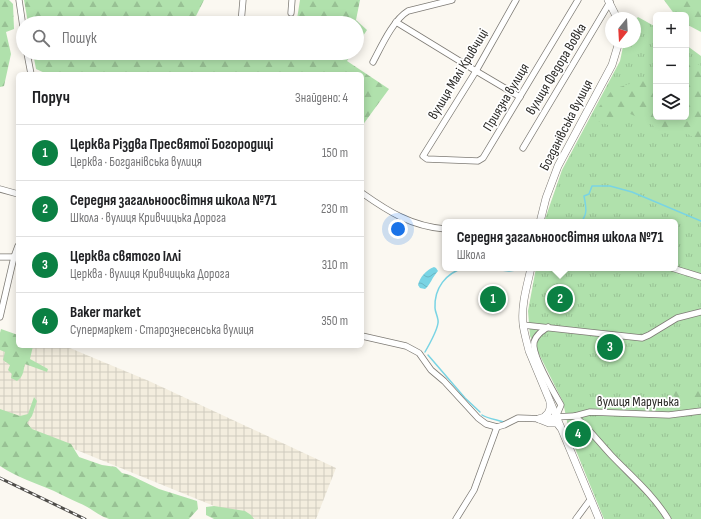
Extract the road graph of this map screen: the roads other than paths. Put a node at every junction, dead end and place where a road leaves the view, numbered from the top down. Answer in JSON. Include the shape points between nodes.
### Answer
{"nodes":[{"id":1,"x":19,"y":0,"type":"edge"},
{"id":2,"x":243,"y":0,"type":"edge"},
{"id":3,"x":292,"y":0,"type":"edge"},
{"id":4,"x":452,"y":0,"type":"edge"},
{"id":5,"x":516,"y":0,"type":"edge"},
{"id":6,"x":578,"y":0,"type":"edge"},
{"id":7,"x":609,"y":1,"type":"edge"},
{"id":8,"x":615,"y":12,"type":"edge"},
{"id":9,"x":291,"y":13,"type":"dead end"},
{"id":10,"x":21,"y":16,"type":"edge"},
{"id":11,"x":242,"y":16,"type":"edge"},
{"id":12,"x":396,"y":22,"type":"junction"},
{"id":13,"x":617,"y":48,"type":"edge"},
{"id":14,"x":28,"y":60,"type":"edge"},
{"id":15,"x":373,"y":62,"type":"dead end"},
{"id":16,"x":476,"y":71,"type":"junction"},
{"id":17,"x":31,"y":72,"type":"edge"},
{"id":18,"x":520,"y":97,"type":"junction"},
{"id":19,"x":523,"y":148,"type":"dead end"},
{"id":20,"x":427,"y":159,"type":"joint"},
{"id":21,"x":0,"y":189,"type":"edge"},
{"id":22,"x":16,"y":193,"type":"edge"},
{"id":23,"x":364,"y":194,"type":"edge"},
{"id":24,"x":541,"y":219,"type":"edge"},
{"id":25,"x":442,"y":229,"type":"edge"},
{"id":26,"x":16,"y":252,"type":"edge"},
{"id":27,"x":0,"y":257,"type":"edge"},
{"id":28,"x":14,"y":257,"type":"junction"},
{"id":29,"x":678,"y":270,"type":"edge"},
{"id":30,"x":530,"y":271,"type":"edge"},
{"id":31,"x":701,"y":277,"type":"edge"},
{"id":32,"x":701,"y":312,"type":"edge"},
{"id":33,"x":0,"y":317,"type":"edge"},
{"id":34,"x":523,"y":325,"type":"junction"},
{"id":35,"x":548,"y":327,"type":"junction"},
{"id":36,"x":364,"y":336,"type":"edge"},
{"id":37,"x":550,"y":403,"type":"junction"},
{"id":38,"x":701,"y":411,"type":"edge"},
{"id":39,"x":576,"y":416,"type":"junction"},
{"id":40,"x":556,"y":417,"type":"junction"},
{"id":41,"x":539,"y":419,"type":"junction"},
{"id":42,"x":497,"y":427,"type":"junction"},
{"id":43,"x":561,"y":427,"type":"junction"},
{"id":44,"x":590,"y":500,"type":"junction"},
{"id":45,"x":456,"y":519,"type":"edge"},
{"id":46,"x":576,"y":519,"type":"edge"},
{"id":47,"x":599,"y":519,"type":"edge"},
{"id":48,"x":668,"y":519,"type":"edge"}],
"edges":[{"from":1,"to":10,"type":"street"},
{"from":2,"to":11,"type":"street"},
{"from":3,"to":9,"type":"street"},
{"from":4,"to":12,"type":"street","via":[[408,11]]},
{"from":5,"to":16,"type":"street","name":"вулиця Малі Кривчиці"},
{"from":6,"to":18,"type":"street","name":"Приязна вулиця"},
{"from":7,"to":8,"type":"main road"},
{"from":7,"to":19,"type":"street","name":"вулиця Федора Вовка"},
{"from":12,"to":15,"type":"street"},
{"from":12,"to":16,"type":"street"},
{"from":13,"to":24,"type":"main road","name":"Богданівська вулиця","via":[[612,65],[558,166]]},
{"from":14,"to":17,"type":"street"},
{"from":16,"to":18,"type":"street"},
{"from":16,"to":20,"type":"street","name":"вулиця Малі Кривчиці","via":[[423,156]]},
{"from":18,"to":20,"type":"street","name":"Приязна вулиця","via":[[483,158],[478,161]]},
{"from":21,"to":22,"type":"street"},
{"from":23,"to":25,"type":"street","via":[[410,222]]},
{"from":26,"to":28,"type":"street"},
{"from":27,"to":28,"type":"street"},
{"from":28,"to":33,"type":"street"},
{"from":29,"to":31,"type":"street"},
{"from":30,"to":34,"type":"main road"},
{"from":32,"to":35,"type":"street","via":[[677,318],[642,338]]},
{"from":34,"to":35,"type":"street"},
{"from":34,"to":37,"type":"main road","via":[[529,351]]},
{"from":35,"to":40,"type":"street","via":[[540,332],[534,347],[537,359],[561,405]]},
{"from":36,"to":42,"type":"street","via":[[406,346],[419,354],[431,370],[478,418]]},
{"from":37,"to":40,"type":"main road"},
{"from":37,"to":41,"type":"main road","via":[[549,413]]},
{"from":38,"to":39,"type":"street","name":"вулиця Марунька","via":[[669,415],[590,412]]},
{"from":39,"to":40,"type":"street","name":"вулиця Марунька"},
{"from":39,"to":48,"type":"street","via":[[640,483]]},
{"from":40,"to":41,"type":"street","name":"вулиця Марунька"},
{"from":40,"to":43,"type":"main road"},
{"from":41,"to":42,"type":"street","name":"вулиця Марунька","via":[[518,418]]},
{"from":41,"to":43,"type":"main road","via":[[556,423]]},
{"from":42,"to":45,"type":"street","via":[[474,490]]},
{"from":43,"to":44,"type":"main road"},
{"from":44,"to":46,"type":"street"},
{"from":44,"to":47,"type":"main road"}]}
